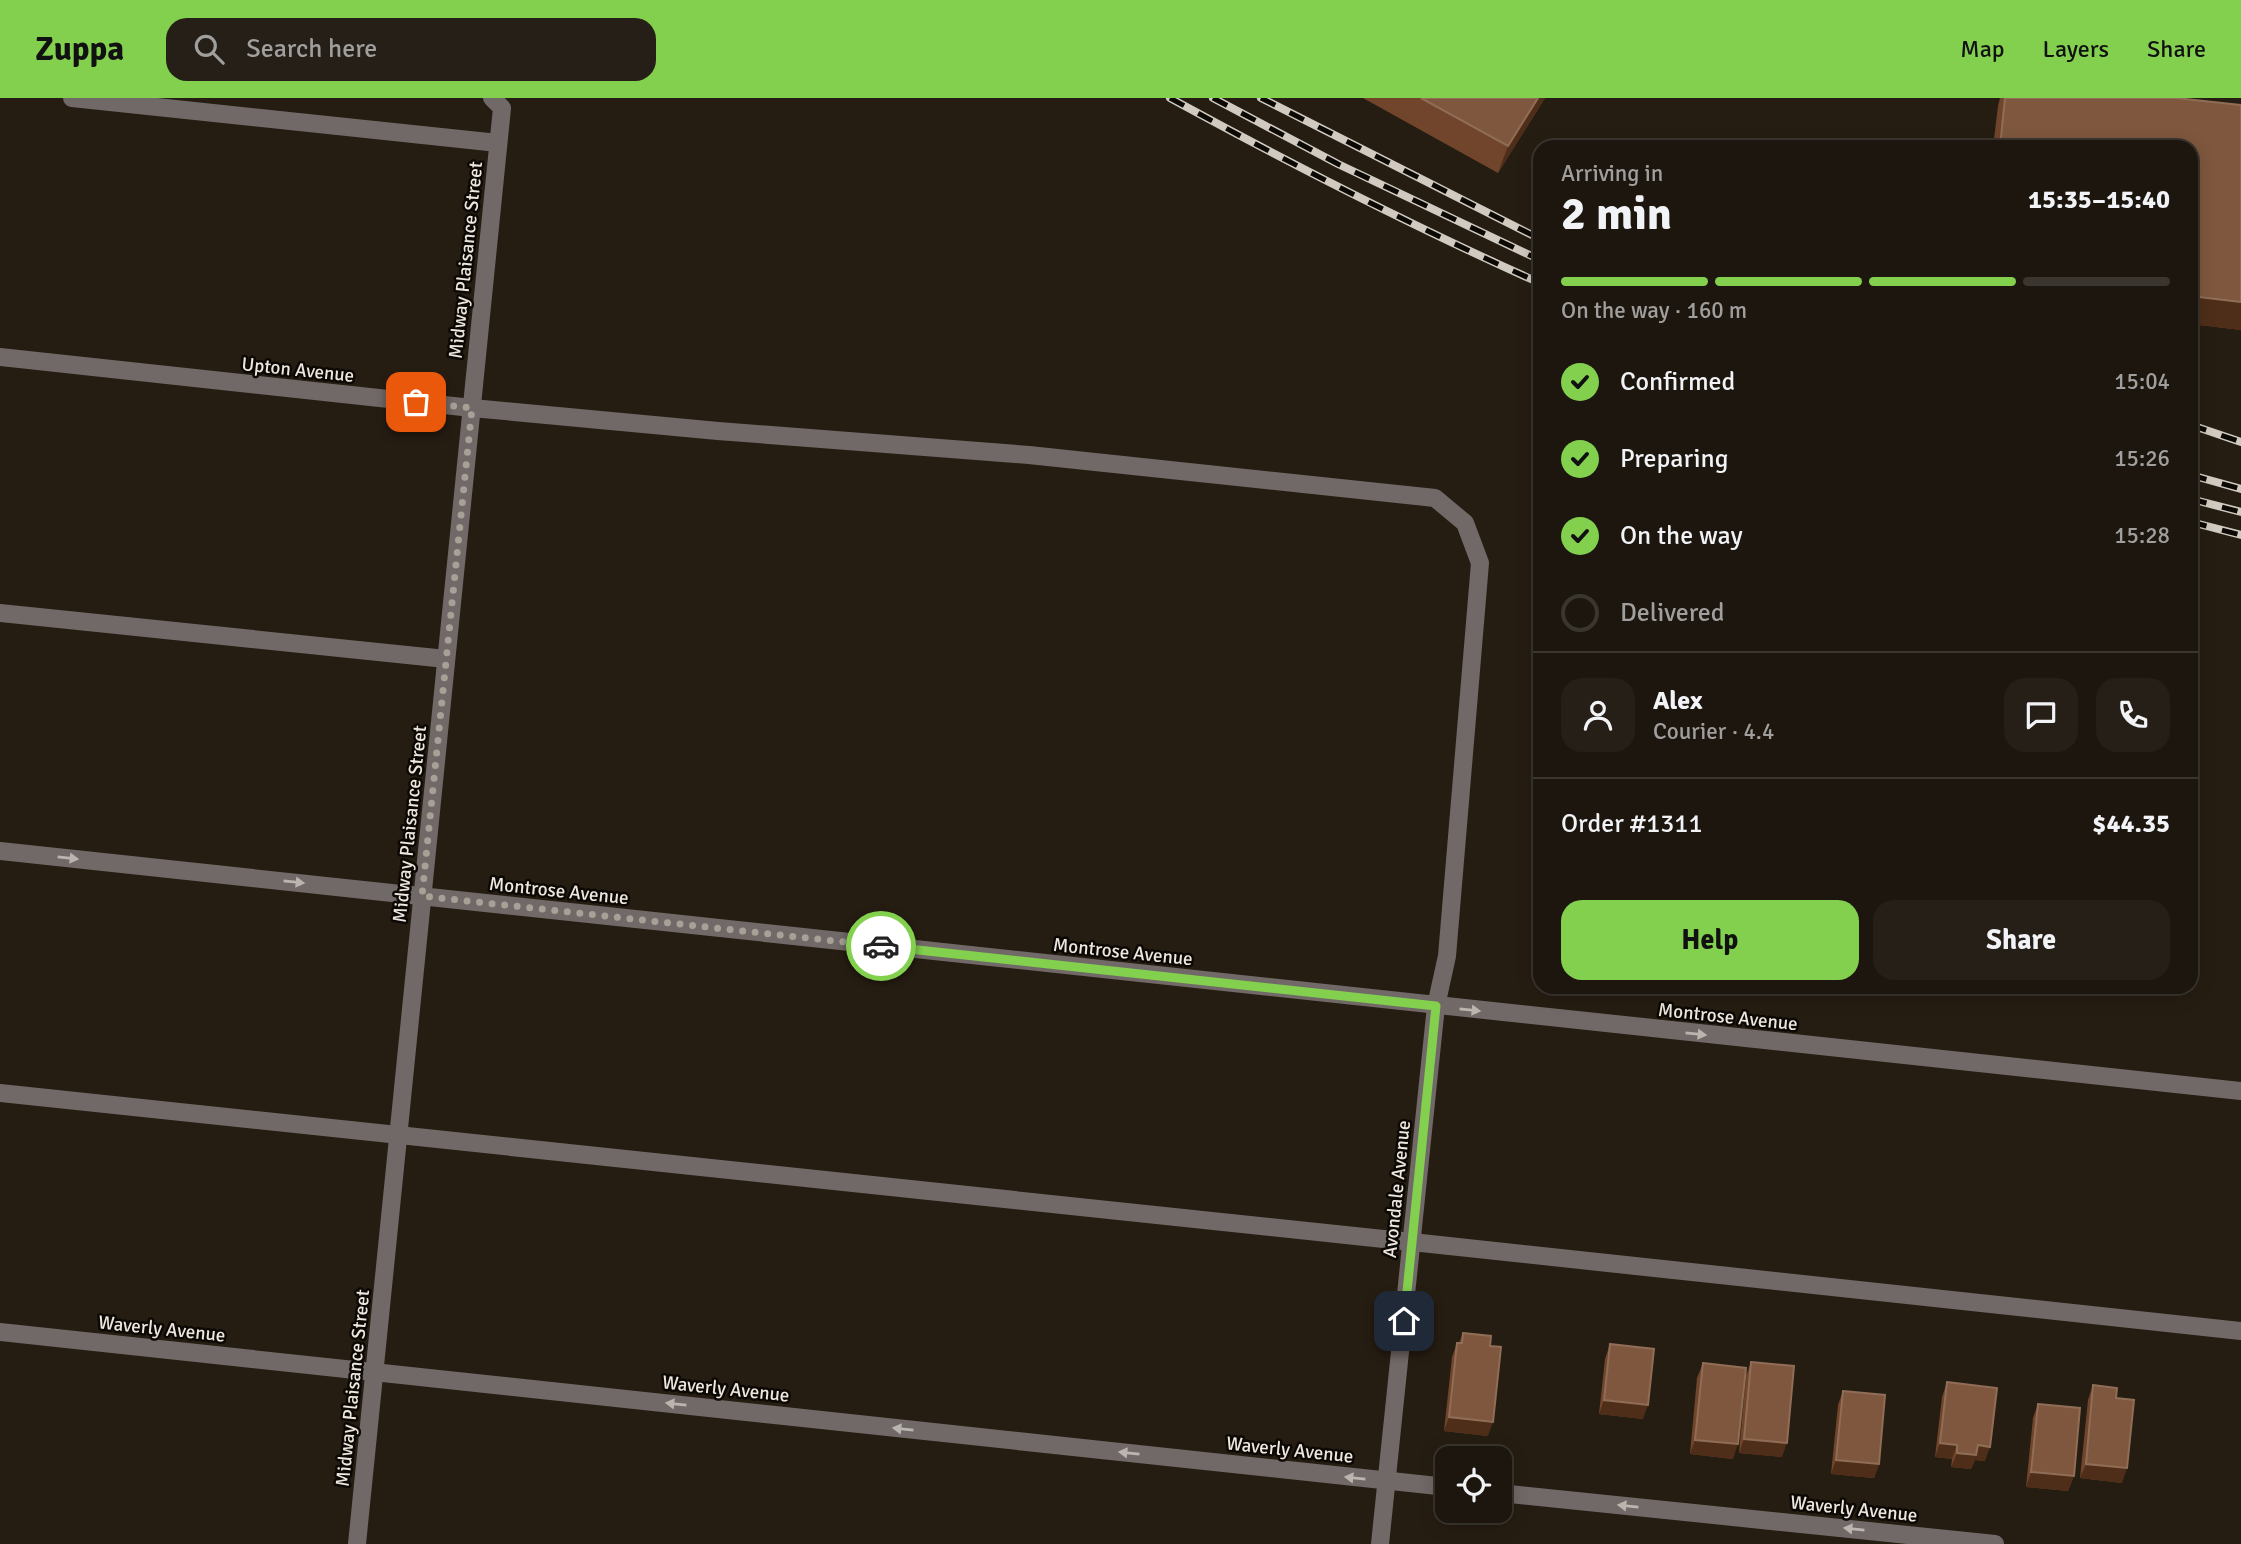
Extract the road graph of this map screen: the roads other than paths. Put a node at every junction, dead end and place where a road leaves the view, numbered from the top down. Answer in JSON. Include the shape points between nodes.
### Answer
{"nodes":[{"id":1,"x":72,"y":98,"type":"edge"},
{"id":2,"x":497,"y":103,"type":"edge"},
{"id":3,"x":498,"y":143,"type":"junction"},
{"id":4,"x":0,"y":357,"type":"edge"},
{"id":5,"x":472,"y":408,"type":"junction"},
{"id":6,"x":718,"y":431,"type":"joint"},
{"id":7,"x":0,"y":613,"type":"edge"},
{"id":8,"x":446,"y":659,"type":"junction"},
{"id":9,"x":0,"y":851,"type":"edge"},
{"id":10,"x":422,"y":896,"type":"junction"},
{"id":11,"x":1436,"y":1006,"type":"junction"},
{"id":12,"x":2241,"y":1091,"type":"edge"},
{"id":13,"x":0,"y":1093,"type":"edge"},
{"id":14,"x":399,"y":1134,"type":"junction"},
{"id":15,"x":1412,"y":1242,"type":"junction"},
{"id":16,"x":2241,"y":1331,"type":"edge"},
{"id":17,"x":0,"y":1332,"type":"edge"},
{"id":18,"x":375,"y":1372,"type":"junction"},
{"id":19,"x":1388,"y":1481,"type":"junction"},
{"id":20,"x":1435,"y":1486,"type":"edge"},
{"id":21,"x":1512,"y":1494,"type":"edge"},
{"id":22,"x":357,"y":1544,"type":"edge"},
{"id":23,"x":1380,"y":1544,"type":"edge"},
{"id":24,"x":1995,"y":1544,"type":"edge"}],
"edges":[{"from":1,"to":3,"type":"street"},
{"from":2,"to":3,"type":"street","name":"Midway Plaisance Street"},
{"from":3,"to":5,"type":"street","name":"Midway Plaisance Street"},
{"from":4,"to":5,"type":"street","name":"Upton Avenue"},
{"from":5,"to":6,"type":"street","name":"Upton Avenue"},
{"from":5,"to":8,"type":"street","name":"Midway Plaisance Street"},
{"from":6,"to":11,"type":"street","name":"Avondale Avenue","via":[[1029,455],[1435,498],[1465,523],[1480,563],[1447,956]]},
{"from":7,"to":8,"type":"street"},
{"from":8,"to":10,"type":"street","name":"Midway Plaisance Street"},
{"from":9,"to":10,"type":"street","name":"Montrose Avenue","one_way":true},
{"from":10,"to":11,"type":"street","name":"Montrose Avenue"},
{"from":10,"to":14,"type":"street","name":"Midway Plaisance Street"},
{"from":11,"to":12,"type":"street","name":"Montrose Avenue","one_way":true},
{"from":11,"to":15,"type":"street","name":"Avondale Avenue"},
{"from":13,"to":14,"type":"street"},
{"from":14,"to":15,"type":"street"},
{"from":14,"to":18,"type":"street","name":"Midway Plaisance Street"},
{"from":15,"to":16,"type":"street"},
{"from":15,"to":19,"type":"street","name":"Avondale Avenue"},
{"from":17,"to":18,"type":"street","name":"Waverly Avenue"},
{"from":19,"to":18,"type":"street","name":"Waverly Avenue","one_way":true},
{"from":18,"to":22,"type":"street","name":"Midway Plaisance Street"},
{"from":19,"to":20,"type":"street","name":"Waverly Avenue"},
{"from":19,"to":23,"type":"street","name":"Avondale Avenue"},
{"from":24,"to":21,"type":"street","name":"Waverly Avenue","one_way":true}]}
